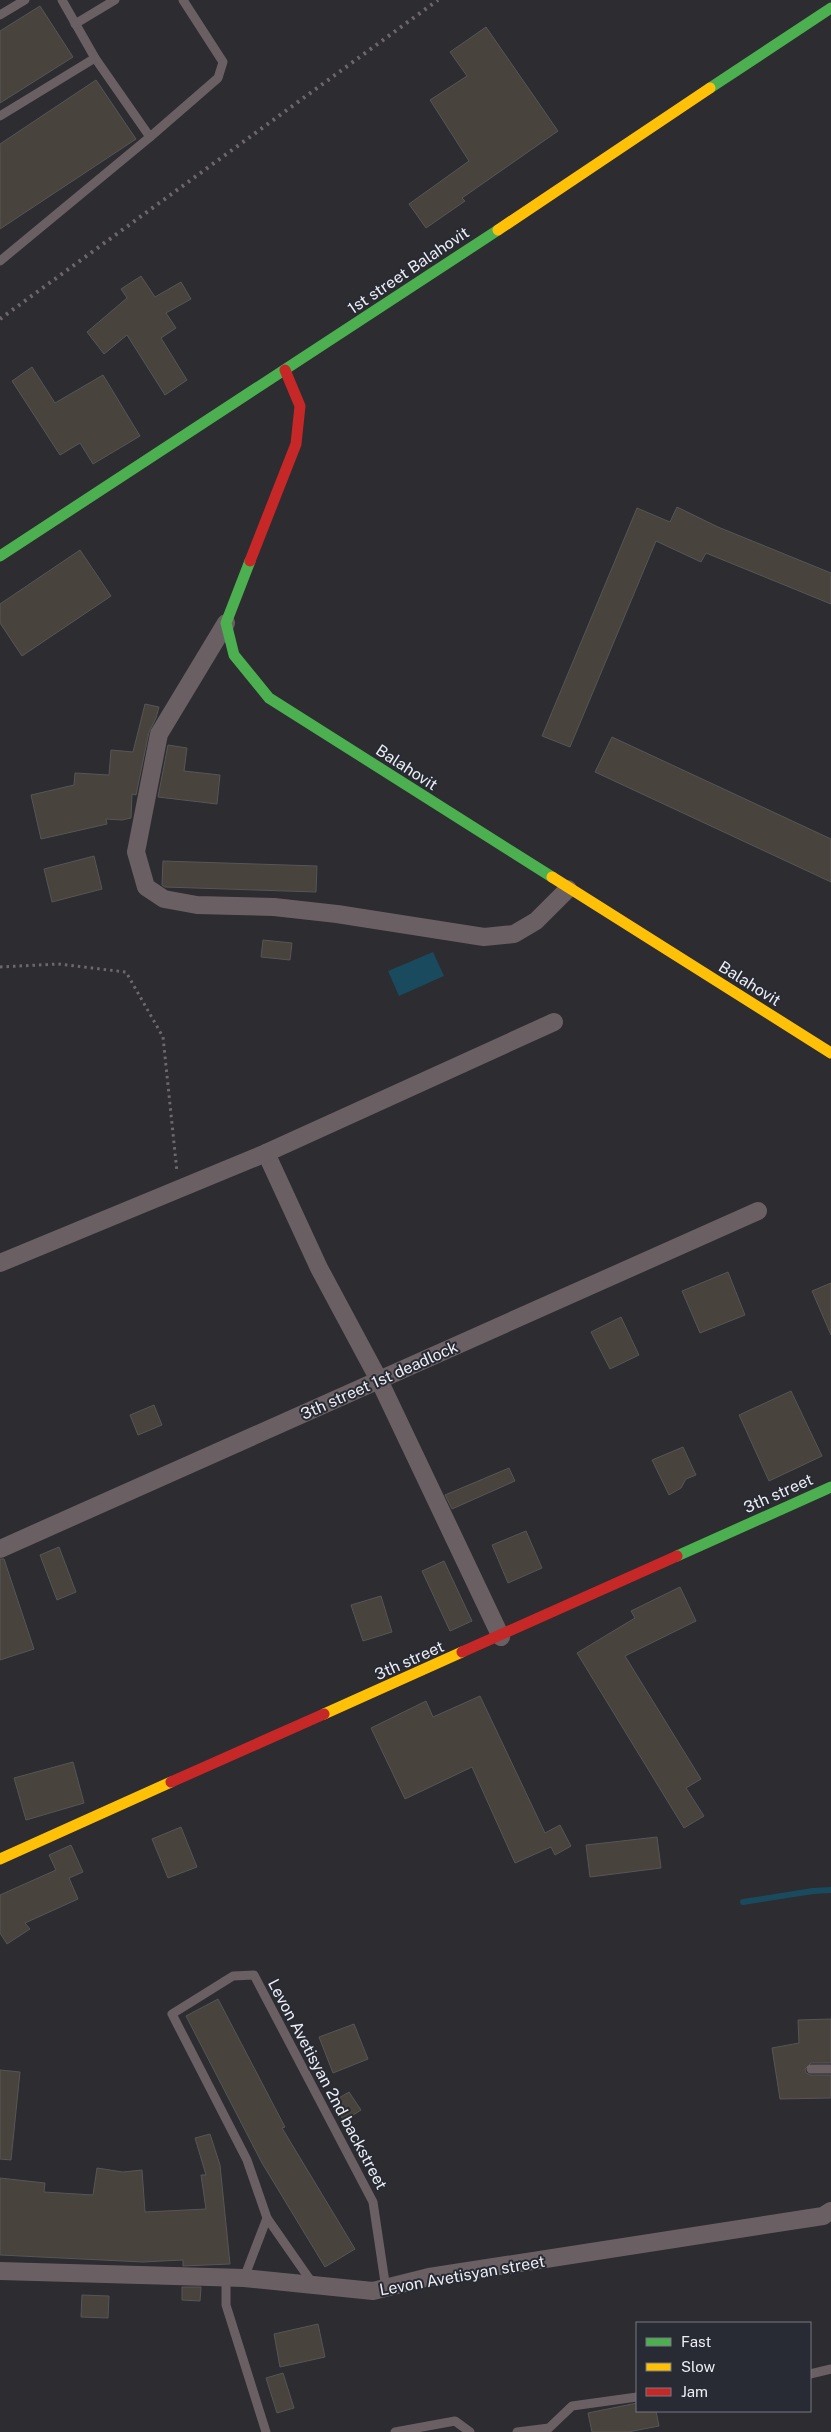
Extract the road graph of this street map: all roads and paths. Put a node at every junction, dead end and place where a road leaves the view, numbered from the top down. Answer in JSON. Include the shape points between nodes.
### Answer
{"nodes":[{"id":1,"x":25,"y":0,"type":"edge"},
{"id":2,"x":62,"y":0,"type":"edge"},
{"id":3,"x":115,"y":0,"type":"edge"},
{"id":4,"x":183,"y":0,"type":"edge"},
{"id":5,"x":831,"y":8,"type":"edge"},
{"id":6,"x":0,"y":16,"type":"edge"},
{"id":7,"x":75,"y":24,"type":"junction"},
{"id":8,"x":95,"y":58,"type":"junction"},
{"id":9,"x":0,"y":116,"type":"edge"},
{"id":10,"x":150,"y":137,"type":"junction"},
{"id":11,"x":1,"y":257,"type":"edge"},
{"id":12,"x":284,"y":370,"type":"junction"},
{"id":13,"x":0,"y":556,"type":"edge"},
{"id":14,"x":226,"y":624,"type":"junction"},
{"id":15,"x":568,"y":889,"type":"junction"},
{"id":16,"x":0,"y":967,"type":"edge"},
{"id":17,"x":554,"y":1022,"type":"dead end"},
{"id":18,"x":831,"y":1053,"type":"edge"},
{"id":19,"x":266,"y":1153,"type":"junction"},
{"id":20,"x":179,"y":1189,"type":"junction"},
{"id":21,"x":758,"y":1211,"type":"dead end"},
{"id":22,"x":0,"y":1263,"type":"edge"},
{"id":23,"x":379,"y":1380,"type":"junction"},
{"id":24,"x":831,"y":1487,"type":"edge"},
{"id":25,"x":0,"y":1549,"type":"edge"},
{"id":26,"x":501,"y":1637,"type":"junction"},
{"id":27,"x":0,"y":1859,"type":"edge"},
{"id":28,"x":831,"y":2068,"type":"edge"},
{"id":29,"x":811,"y":2069,"type":"dead end"},
{"id":30,"x":831,"y":2212,"type":"edge"},
{"id":31,"x":267,"y":2218,"type":"junction"},
{"id":32,"x":0,"y":2271,"type":"edge"},
{"id":33,"x":226,"y":2277,"type":"junction"},
{"id":34,"x":244,"y":2278,"type":"junction"},
{"id":35,"x":315,"y":2287,"type":"junction"},
{"id":36,"x":386,"y":2289,"type":"junction"},
{"id":37,"x":831,"y":2369,"type":"edge"},
{"id":38,"x":811,"y":2374,"type":"edge"},
{"id":39,"x":636,"y":2397,"type":"edge"},
{"id":40,"x":266,"y":2432,"type":"edge"},
{"id":41,"x":396,"y":2432,"type":"edge"},
{"id":42,"x":470,"y":2432,"type":"edge"},
{"id":43,"x":517,"y":2432,"type":"edge"}],
"edges":[{"from":1,"to":6,"type":"lane"},
{"from":2,"to":7,"type":"lane"},
{"from":3,"to":7,"type":"lane"},
{"from":4,"to":10,"type":"lane","via":[[223,62],[218,78]]},
{"from":5,"to":12,"type":"street","name":"1st street Balahovit"},
{"from":7,"to":8,"type":"lane"},
{"from":8,"to":9,"type":"lane"},
{"from":8,"to":10,"type":"lane"},
{"from":10,"to":11,"type":"lane"},
{"from":12,"to":13,"type":"street","name":"1st street Balahovit"},
{"from":12,"to":14,"type":"street","via":[[300,406],[296,444]]},
{"from":14,"to":15,"type":"street","name":"Balahovit","via":[[234,655],[269,698]]},
{"from":14,"to":15,"type":"street","via":[[159,734],[136,852],[146,887],[164,899],[197,905],[274,907],[338,914],[484,937],[514,934],[536,921]]},
{"from":15,"to":18,"type":"street","name":"Balahovit"},
{"from":16,"to":20,"type":"path","via":[[58,964],[126,972],[163,1037]]},
{"from":17,"to":19,"type":"street"},
{"from":19,"to":20,"type":"street"},
{"from":19,"to":23,"type":"street","via":[[319,1268]]},
{"from":20,"to":22,"type":"street"},
{"from":21,"to":23,"type":"street","name":"3th street 1st deadlock"},
{"from":23,"to":25,"type":"street","name":"3th street 1st deadlock"},
{"from":23,"to":26,"type":"street"},
{"from":24,"to":26,"type":"street","name":"3th street"},
{"from":26,"to":27,"type":"street","name":"3th street"},
{"from":28,"to":29,"type":"lane"},
{"from":30,"to":36,"type":"street","name":"Levon Avetisyan street","via":[[823,2216],[429,2278]]},
{"from":31,"to":34,"type":"lane"},
{"from":31,"to":35,"type":"lane"},
{"from":31,"to":36,"type":"lane","name":"Levon Avetisyan 2nd backstreet","via":[[247,2160],[172,2014],[233,1976],[254,1975],[373,2202]]},
{"from":32,"to":33,"type":"street","name":"Levon Avetisyan street"},
{"from":33,"to":34,"type":"street","name":"Levon Avetisyan street"},
{"from":33,"to":40,"type":"lane","via":[[226,2305]]},
{"from":34,"to":35,"type":"street","name":"Levon Avetisyan street"},
{"from":35,"to":36,"type":"street","name":"Levon Avetisyan street"},
{"from":37,"to":38,"type":"lane"},
{"from":39,"to":43,"type":"lane","via":[[572,2406],[549,2428]]},
{"from":41,"to":42,"type":"lane","via":[[456,2421]]}]}
